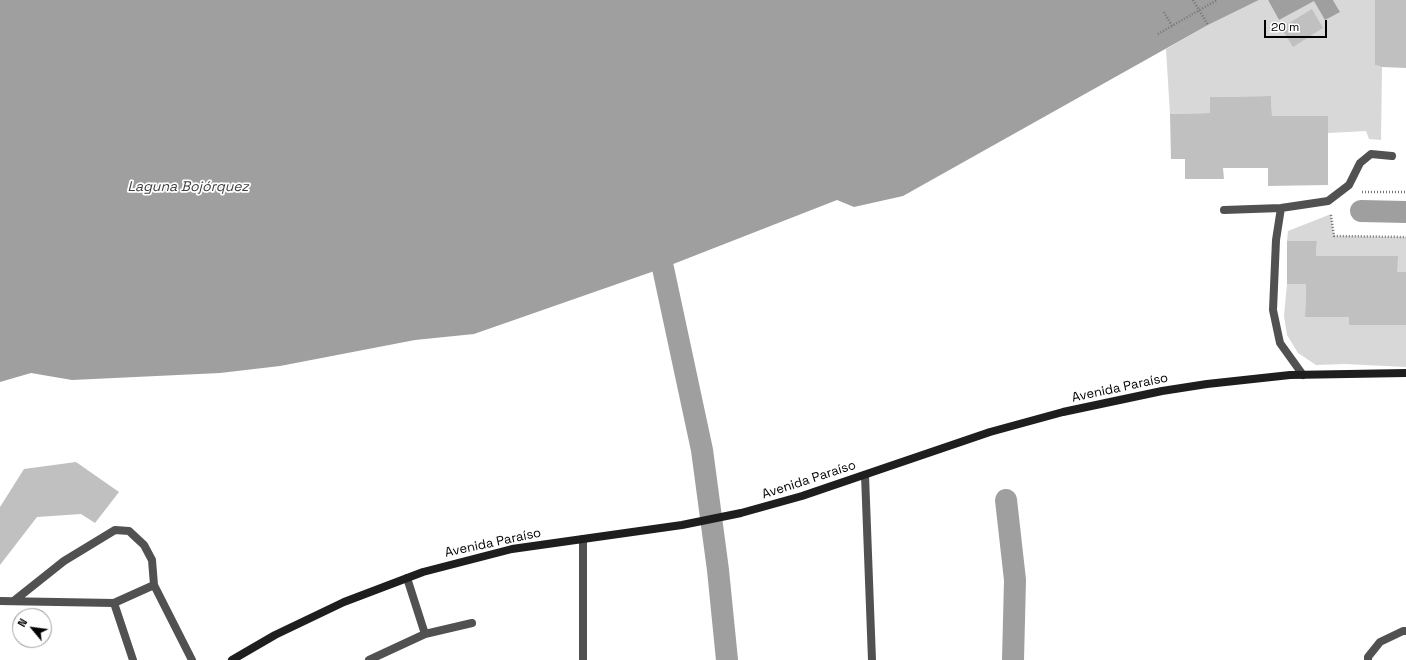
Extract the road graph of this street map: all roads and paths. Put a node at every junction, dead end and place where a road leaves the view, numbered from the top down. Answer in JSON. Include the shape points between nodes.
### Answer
{"nodes":[{"id":1,"x":1193,"y":0,"type":"edge"},
{"id":2,"x":1217,"y":0,"type":"edge"},
{"id":3,"x":1199,"y":10,"type":"junction"},
{"id":4,"x":1164,"y":12,"type":"dead end"},
{"id":5,"x":1172,"y":26,"type":"junction"},
{"id":6,"x":1208,"y":26,"type":"dead end"},
{"id":7,"x":1158,"y":34,"type":"dead end"},
{"id":8,"x":1392,"y":156,"type":"dead end"},
{"id":9,"x":1360,"y":192,"type":"dead end"},
{"id":10,"x":1406,"y":192,"type":"edge"},
{"id":11,"x":1281,"y":208,"type":"junction"},
{"id":12,"x":1224,"y":210,"type":"dead end"},
{"id":13,"x":1331,"y":214,"type":"dead end"},
{"id":14,"x":1406,"y":237,"type":"edge"},
{"id":15,"x":1406,"y":373,"type":"edge"},
{"id":16,"x":1303,"y":375,"type":"junction"},
{"id":17,"x":865,"y":475,"type":"junction"},
{"id":18,"x":583,"y":539,"type":"junction"},
{"id":19,"x":407,"y":578,"type":"junction"},
{"id":20,"x":154,"y":585,"type":"junction"},
{"id":21,"x":15,"y":600,"type":"junction"},
{"id":22,"x":0,"y":601,"type":"edge"},
{"id":23,"x":114,"y":603,"type":"junction"},
{"id":24,"x":472,"y":623,"type":"dead end"},
{"id":25,"x":1406,"y":631,"type":"edge"},
{"id":26,"x":425,"y":634,"type":"junction"},
{"id":27,"x":133,"y":660,"type":"edge"},
{"id":28,"x":192,"y":660,"type":"edge"},
{"id":29,"x":232,"y":660,"type":"edge"},
{"id":30,"x":370,"y":660,"type":"edge"},
{"id":31,"x":583,"y":660,"type":"edge"},
{"id":32,"x":872,"y":660,"type":"edge"},
{"id":33,"x":1368,"y":660,"type":"edge"}],
"edges":[{"from":1,"to":3,"type":"path"},
{"from":2,"to":3,"type":"path"},
{"from":3,"to":5,"type":"path"},
{"from":3,"to":6,"type":"path"},
{"from":4,"to":5,"type":"path"},
{"from":5,"to":7,"type":"path"},
{"from":8,"to":11,"type":"street","via":[[1372,154],[1360,163],[1349,186],[1328,201]]},
{"from":9,"to":10,"type":"path"},
{"from":11,"to":12,"type":"street"},
{"from":11,"to":16,"type":"street","via":[[1276,240],[1273,310],[1280,343]]},
{"from":13,"to":14,"type":"path","via":[[1334,236]]},
{"from":15,"to":16,"type":"street","name":"Avenida Paraíso"},
{"from":16,"to":17,"type":"street","name":"Avenida Paraíso","via":[[1207,384],[1063,412],[990,432]]},
{"from":17,"to":18,"type":"street","name":"Avenida Paraíso","via":[[741,513]]},
{"from":17,"to":32,"type":"street"},
{"from":18,"to":19,"type":"street","name":"Avenida Paraíso","via":[[512,549]]},
{"from":18,"to":31,"type":"street"},
{"from":19,"to":26,"type":"street"},
{"from":19,"to":29,"type":"street","name":"Avenida Paraíso","via":[[344,602],[275,635]]},
{"from":20,"to":21,"type":"street","via":[[152,560],[144,545],[129,531],[115,530],[64,561]]},
{"from":20,"to":23,"type":"street"},
{"from":20,"to":28,"type":"street"},
{"from":21,"to":22,"type":"street"},
{"from":21,"to":23,"type":"street"},
{"from":23,"to":27,"type":"street"},
{"from":24,"to":26,"type":"street"},
{"from":25,"to":33,"type":"street","via":[[1380,642]]},
{"from":26,"to":30,"type":"street"}]}
